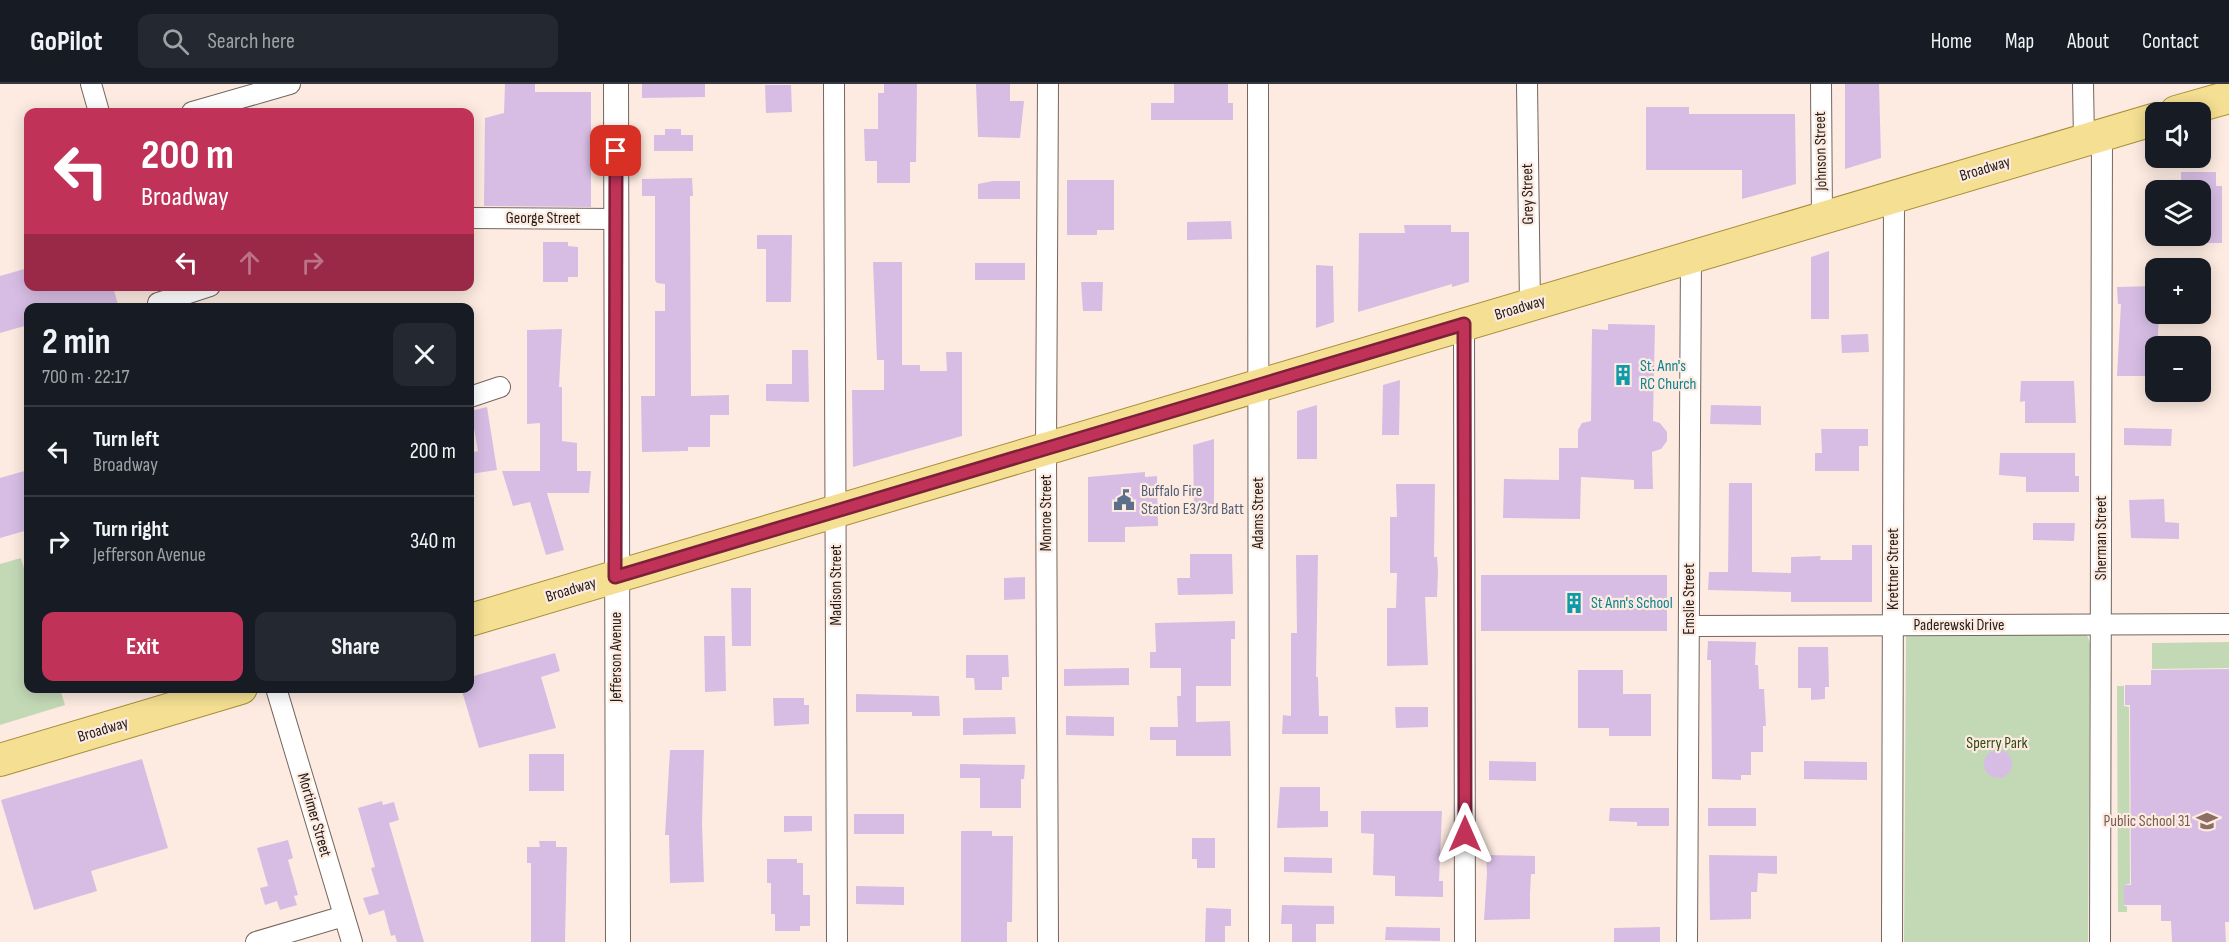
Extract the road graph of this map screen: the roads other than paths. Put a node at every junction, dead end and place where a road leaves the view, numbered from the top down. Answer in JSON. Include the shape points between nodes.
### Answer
{"nodes":[{"id":1,"x":91,"y":84,"type":"edge"},
{"id":2,"x":290,"y":84,"type":"edge"},
{"id":3,"x":616,"y":84,"type":"edge"},
{"id":4,"x":834,"y":84,"type":"edge"},
{"id":5,"x":1048,"y":84,"type":"edge"},
{"id":6,"x":1258,"y":84,"type":"edge"},
{"id":7,"x":1527,"y":84,"type":"edge"},
{"id":8,"x":1821,"y":84,"type":"edge"},
{"id":9,"x":2083,"y":84,"type":"edge"},
{"id":10,"x":2229,"y":97,"type":"edge"},
{"id":11,"x":2211,"y":102,"type":"edge"},
{"id":12,"x":98,"y":108,"type":"edge"},
{"id":13,"x":206,"y":108,"type":"edge"},
{"id":14,"x":2145,"y":121,"type":"edge"},
{"id":15,"x":2093,"y":137,"type":"junction"},
{"id":16,"x":1894,"y":196,"type":"junction"},
{"id":17,"x":474,"y":218,"type":"edge"},
{"id":18,"x":1822,"y":218,"type":"junction"},
{"id":19,"x":616,"y":219,"type":"junction"},
{"id":20,"x":1691,"y":257,"type":"junction"},
{"id":21,"x":189,"y":291,"type":"edge"},
{"id":22,"x":156,"y":299,"type":"edge"},
{"id":23,"x":1530,"y":305,"type":"junction"},
{"id":24,"x":1464,"y":324,"type":"junction"},
{"id":25,"x":1258,"y":386,"type":"junction"},
{"id":26,"x":500,"y":387,"type":"dead end"},
{"id":27,"x":474,"y":396,"type":"edge"},
{"id":28,"x":1046,"y":449,"type":"junction"},
{"id":29,"x":835,"y":512,"type":"junction"},
{"id":30,"x":615,"y":577,"type":"junction"},
{"id":31,"x":474,"y":619,"type":"edge"},
{"id":32,"x":2101,"y":624,"type":"junction"},
{"id":33,"x":2229,"y":624,"type":"edge"},
{"id":34,"x":1893,"y":625,"type":"junction"},
{"id":35,"x":1689,"y":626,"type":"junction"},
{"id":36,"x":224,"y":693,"type":"edge"},
{"id":37,"x":277,"y":693,"type":"edge"},
{"id":38,"x":0,"y":760,"type":"edge"},
{"id":39,"x":344,"y":916,"type":"junction"},
{"id":40,"x":256,"y":942,"type":"edge"},
{"id":41,"x":352,"y":942,"type":"edge"},
{"id":42,"x":618,"y":942,"type":"edge"},
{"id":43,"x":837,"y":942,"type":"edge"},
{"id":44,"x":1048,"y":942,"type":"edge"},
{"id":45,"x":1259,"y":942,"type":"edge"},
{"id":46,"x":1465,"y":942,"type":"edge"},
{"id":47,"x":1687,"y":942,"type":"edge"},
{"id":48,"x":1892,"y":942,"type":"edge"},
{"id":49,"x":2100,"y":942,"type":"edge"}],
"edges":[{"from":1,"to":12,"type":"street"},
{"from":2,"to":13,"type":"street"},
{"from":3,"to":19,"type":"street","name":"Jefferson Avenue"},
{"from":4,"to":29,"type":"street","name":"Madison Street"},
{"from":5,"to":28,"type":"street","name":"Monroe Street"},
{"from":6,"to":25,"type":"street","name":"Adams Street"},
{"from":7,"to":23,"type":"street","name":"Grey Street"},
{"from":8,"to":18,"type":"street","name":"Johnson Street"},
{"from":9,"to":15,"type":"street","name":"Sherman Street"},
{"from":10,"to":11,"type":"main road"},
{"from":14,"to":15,"type":"main road","name":"Broadway"},
{"from":15,"to":16,"type":"main road","name":"Broadway"},
{"from":15,"to":32,"type":"street","name":"Sherman Street"},
{"from":16,"to":18,"type":"main road","name":"Broadway"},
{"from":16,"to":34,"type":"street","name":"Krettner Street"},
{"from":17,"to":19,"type":"street","name":"George Street"},
{"from":18,"to":20,"type":"main road","name":"Broadway"},
{"from":19,"to":30,"type":"street","name":"Jefferson Avenue"},
{"from":20,"to":23,"type":"main road","name":"Broadway"},
{"from":20,"to":35,"type":"street","name":"Emslie Street"},
{"from":21,"to":22,"type":"street"},
{"from":23,"to":24,"type":"main road","name":"Broadway"},
{"from":24,"to":25,"type":"main road","name":"Broadway"},
{"from":24,"to":46,"type":"street"},
{"from":25,"to":28,"type":"main road","name":"Broadway"},
{"from":25,"to":45,"type":"street","name":"Adams Street"},
{"from":26,"to":27,"type":"street"},
{"from":28,"to":29,"type":"main road","name":"Broadway"},
{"from":28,"to":44,"type":"street","name":"Monroe Street"},
{"from":29,"to":30,"type":"main road","name":"Broadway"},
{"from":29,"to":43,"type":"street","name":"Madison Street"},
{"from":30,"to":31,"type":"main road","name":"Broadway"},
{"from":30,"to":42,"type":"street","name":"Jefferson Avenue"},
{"from":32,"to":33,"type":"street","name":"Paderewski Drive"},
{"from":32,"to":34,"type":"street","name":"Paderewski Drive"},
{"from":32,"to":49,"type":"street","name":"Sherman Street"},
{"from":34,"to":35,"type":"street","name":"Paderewski Drive"},
{"from":34,"to":48,"type":"street","name":"Krettner Street"},
{"from":35,"to":47,"type":"street","name":"Emslie Street"},
{"from":36,"to":38,"type":"main road","name":"Broadway"},
{"from":37,"to":39,"type":"street","name":"Mortimer Street"},
{"from":39,"to":40,"type":"street"},
{"from":39,"to":41,"type":"street","name":"Mortimer Street"}]}
